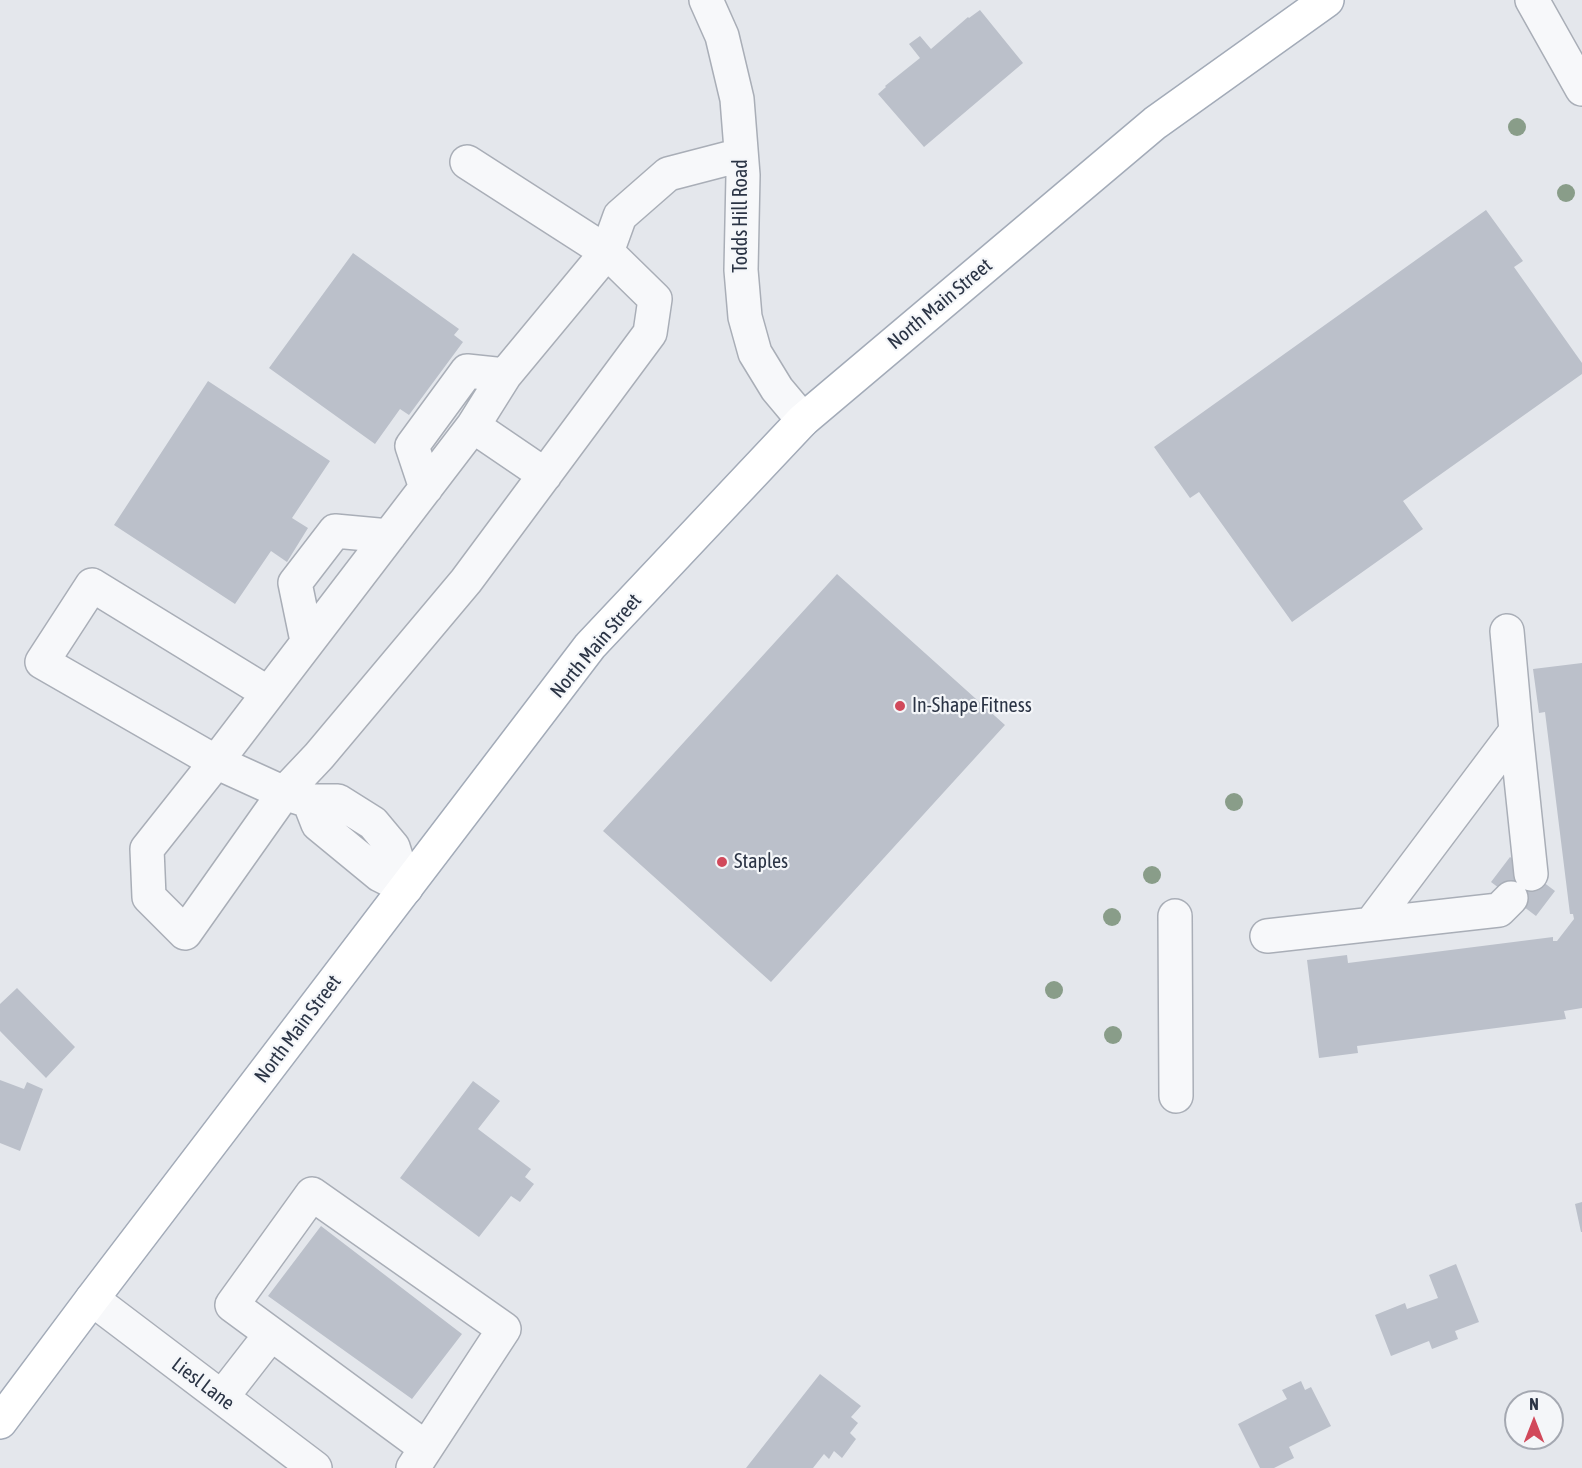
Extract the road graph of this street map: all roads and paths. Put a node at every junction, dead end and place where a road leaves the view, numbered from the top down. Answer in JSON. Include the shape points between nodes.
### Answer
{"nodes":[{"id":1,"x":706,"y":0,"type":"edge"},
{"id":2,"x":1327,"y":0,"type":"edge"},
{"id":3,"x":1532,"y":0,"type":"edge"},
{"id":4,"x":1582,"y":89,"type":"edge"},
{"id":5,"x":741,"y":155,"type":"junction"},
{"id":6,"x":467,"y":162,"type":"dead end"},
{"id":7,"x":607,"y":252,"type":"junction"},
{"id":8,"x":505,"y":375,"type":"junction"},
{"id":9,"x":803,"y":420,"type":"junction"},
{"id":10,"x":473,"y":426,"type":"junction"},
{"id":11,"x":545,"y":475,"type":"junction"},
{"id":12,"x":426,"y":488,"type":"junction"},
{"id":13,"x":389,"y":536,"type":"junction"},
{"id":14,"x":1507,"y":631,"type":"dead end"},
{"id":15,"x":308,"y":641,"type":"junction"},
{"id":16,"x":268,"y":693,"type":"junction"},
{"id":17,"x":1516,"y":731,"type":"junction"},
{"id":18,"x":216,"y":762,"type":"junction"},
{"id":19,"x":296,"y":797,"type":"junction"},
{"id":20,"x":406,"y":888,"type":"junction"},
{"id":21,"x":1175,"y":916,"type":"dead end"},
{"id":22,"x":1371,"y":924,"type":"junction"},
{"id":23,"x":1267,"y":936,"type":"dead end"},
{"id":24,"x":1176,"y":1096,"type":"dead end"},
{"id":25,"x":92,"y":1299,"type":"junction"},
{"id":26,"x":271,"y":1334,"type":"junction"},
{"id":27,"x":222,"y":1397,"type":"junction"},
{"id":28,"x":0,"y":1422,"type":"edge"},
{"id":29,"x":420,"y":1458,"type":"edge"},
{"id":30,"x":315,"y":1468,"type":"edge"}],
"edges":[{"from":1,"to":5,"type":"street","name":"Todds Hill Road","via":[[722,36],[737,99]]},
{"from":2,"to":9,"type":"main road","name":"North Main Street","via":[[1155,123]]},
{"from":3,"to":4,"type":"street"},
{"from":5,"to":7,"type":"street","via":[[668,174],[620,216]]},
{"from":5,"to":9,"type":"street","name":"Todds Hill Road","via":[[744,317],[755,353],[777,389]]},
{"from":6,"to":7,"type":"street"},
{"from":7,"to":8,"type":"street"},
{"from":7,"to":11,"type":"street","via":[[655,299],[650,333]]},
{"from":8,"to":10,"type":"street"},
{"from":8,"to":12,"type":"street","via":[[468,371],[412,446]]},
{"from":9,"to":20,"type":"main road","name":"North Main Street","via":[[590,646]]},
{"from":10,"to":11,"type":"street"},
{"from":10,"to":12,"type":"street"},
{"from":11,"to":19,"type":"street","via":[[466,581],[319,756]]},
{"from":12,"to":13,"type":"street"},
{"from":13,"to":15,"type":"street"},
{"from":13,"to":15,"type":"street","via":[[335,531],[295,583]]},
{"from":14,"to":17,"type":"street"},
{"from":15,"to":16,"type":"street"},
{"from":16,"to":18,"type":"street"},
{"from":16,"to":18,"type":"street","via":[[92,585],[42,662]]},
{"from":17,"to":22,"type":"street"},
{"from":17,"to":22,"type":"street","via":[[1521,886],[1499,910]]},
{"from":18,"to":19,"type":"street"},
{"from":18,"to":19,"type":"street","via":[[147,849],[149,897],[185,933]]},
{"from":19,"to":20,"type":"street","via":[[318,824],[380,874]]},
{"from":20,"to":25,"type":"main road","name":"North Main Street"},
{"from":21,"to":24,"type":"street"},
{"from":22,"to":23,"type":"street"},
{"from":25,"to":27,"type":"street","name":"Liesl Lane"},
{"from":25,"to":28,"type":"main road","name":"North Main Street"},
{"from":26,"to":27,"type":"street"},
{"from":26,"to":29,"type":"street"},
{"from":26,"to":29,"type":"street","via":[[231,1305],[312,1194],[504,1329]]},
{"from":27,"to":30,"type":"street","name":"Liesl Lane"}]}
